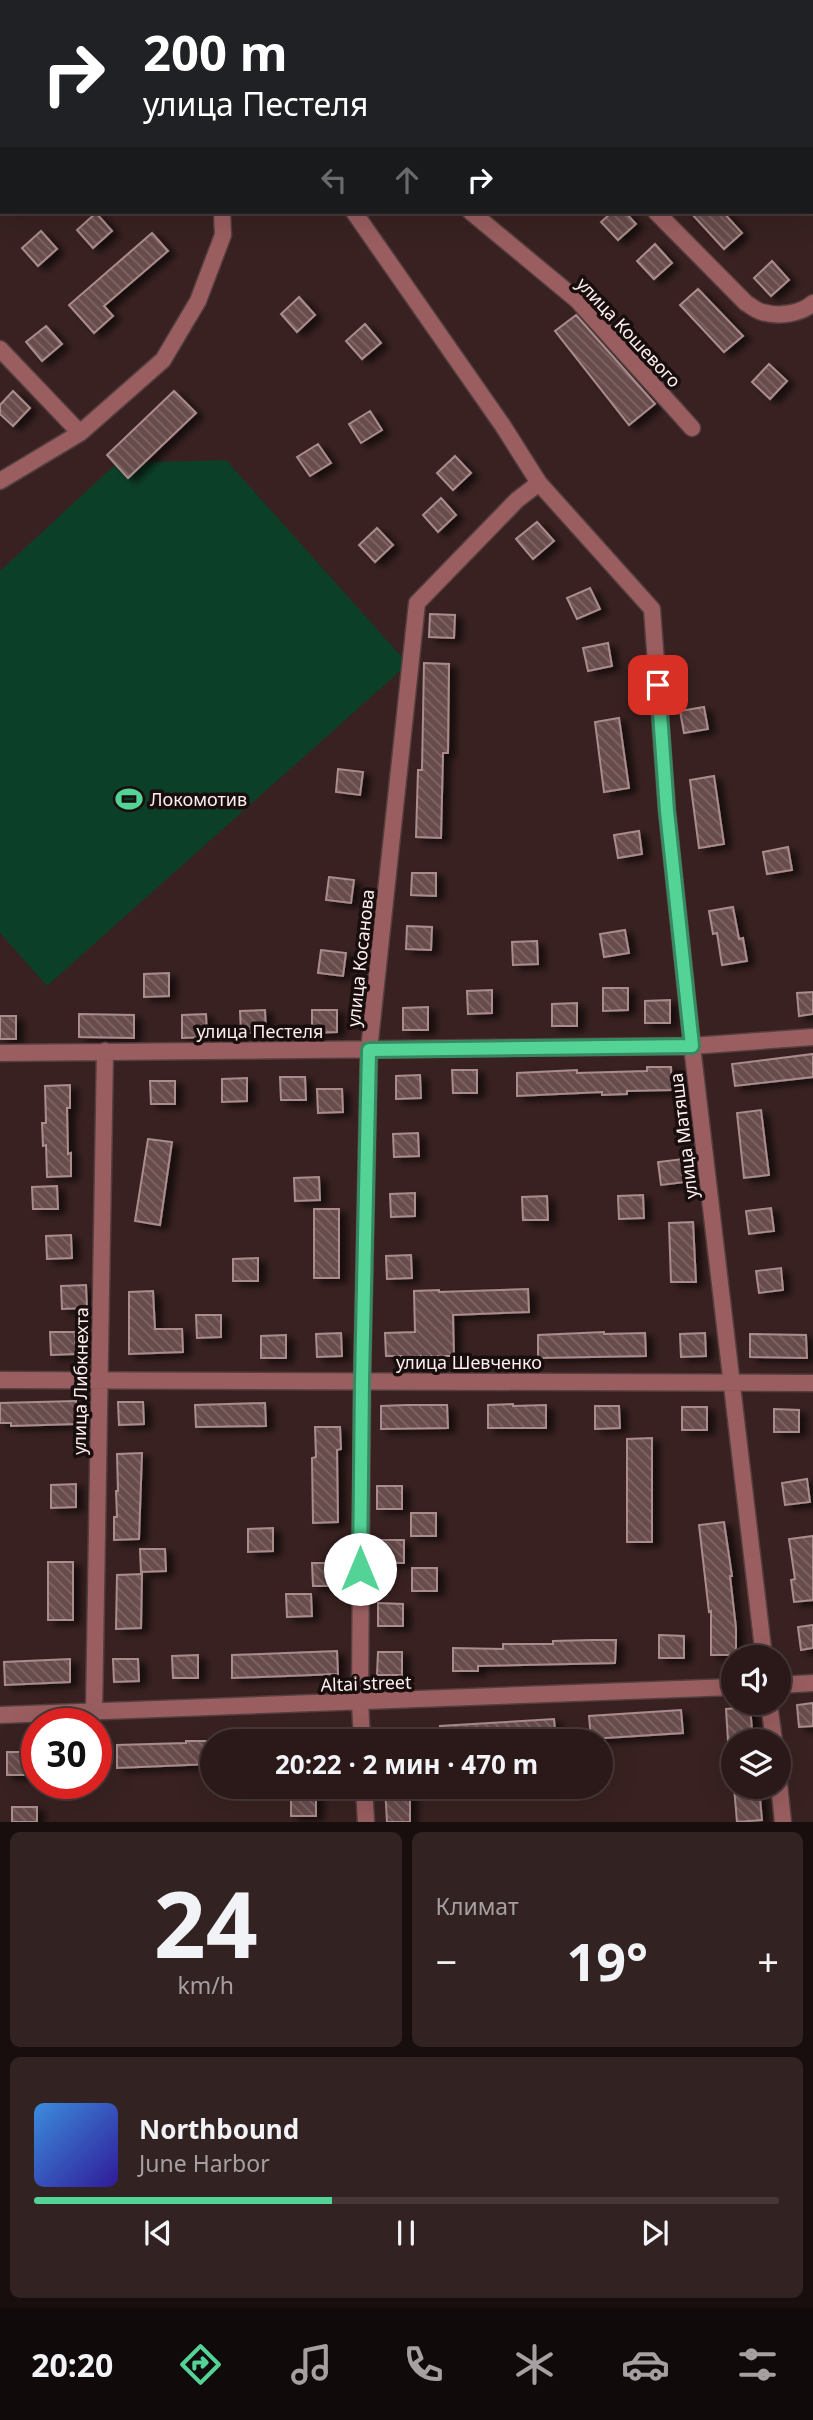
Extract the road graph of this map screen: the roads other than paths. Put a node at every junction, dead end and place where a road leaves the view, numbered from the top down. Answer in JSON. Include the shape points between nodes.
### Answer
{"nodes":[{"id":1,"x":222,"y":214,"type":"edge"},
{"id":2,"x":355,"y":214,"type":"edge"},
{"id":3,"x":473,"y":214,"type":"edge"},
{"id":4,"x":658,"y":214,"type":"edge"},
{"id":5,"x":813,"y":303,"type":"edge"},
{"id":6,"x":0,"y":349,"type":"edge"},
{"id":7,"x":692,"y":428,"type":"dead end"},
{"id":8,"x":80,"y":433,"type":"junction"},
{"id":9,"x":0,"y":481,"type":"edge"},
{"id":10,"x":539,"y":483,"type":"junction"},
{"id":11,"x":813,"y":1037,"type":"edge"},
{"id":12,"x":692,"y":1046,"type":"junction"},
{"id":13,"x":369,"y":1050,"type":"junction"},
{"id":14,"x":105,"y":1051,"type":"junction"},
{"id":15,"x":0,"y":1053,"type":"edge"},
{"id":16,"x":99,"y":1379,"type":"junction"},
{"id":17,"x":0,"y":1380,"type":"edge"},
{"id":18,"x":362,"y":1382,"type":"junction"},
{"id":19,"x":732,"y":1382,"type":"junction"},
{"id":20,"x":813,"y":1383,"type":"edge"},
{"id":21,"x":763,"y":1645,"type":"edge"},
{"id":22,"x":813,"y":1683,"type":"edge"},
{"id":23,"x":791,"y":1684,"type":"edge"},
{"id":24,"x":721,"y":1687,"type":"edge"},
{"id":25,"x":360,"y":1702,"type":"junction"},
{"id":26,"x":94,"y":1708,"type":"edge"},
{"id":27,"x":112,"y":1711,"type":"edge"},
{"id":28,"x":21,"y":1714,"type":"edge"},
{"id":29,"x":0,"y":1715,"type":"edge"},
{"id":30,"x":361,"y":1729,"type":"edge"},
{"id":31,"x":365,"y":1799,"type":"edge"},
{"id":32,"x":781,"y":1799,"type":"edge"},
{"id":33,"x":366,"y":1822,"type":"edge"},
{"id":34,"x":783,"y":1822,"type":"edge"}],
"edges":[{"from":1,"to":8,"type":"street","via":[[223,235],[198,301],[163,360]]},
{"from":2,"to":10,"type":"street"},
{"from":3,"to":7,"type":"street","name":"улица Кошевого","via":[[577,300]]},
{"from":4,"to":5,"type":"street","via":[[746,303],[763,313],[789,314]]},
{"from":6,"to":8,"type":"street"},
{"from":8,"to":9,"type":"street"},
{"from":10,"to":12,"type":"street","name":"улица Матяша","via":[[652,609]]},
{"from":10,"to":13,"type":"street","name":"улица Косанова","via":[[418,603]]},
{"from":11,"to":12,"type":"street","name":"улица Пестеля"},
{"from":12,"to":13,"type":"street","name":"улица Пестеля"},
{"from":12,"to":19,"type":"street","name":"улица Матяша"},
{"from":13,"to":14,"type":"street","name":"улица Пестеля"},
{"from":13,"to":18,"type":"street","name":"улица Косанова"},
{"from":14,"to":15,"type":"street","name":"улица Пестеля"},
{"from":14,"to":16,"type":"street","name":"улица Либкнехта"},
{"from":16,"to":17,"type":"street","name":"улица Шевченко"},
{"from":16,"to":18,"type":"street","name":"улица Шевченко"},
{"from":16,"to":26,"type":"street","name":"улица Либкнехта"},
{"from":18,"to":19,"type":"street","name":"улица Шевченко"},
{"from":18,"to":25,"type":"street","name":"улица Косанова"},
{"from":19,"to":20,"type":"street","name":"улица Шевченко"},
{"from":19,"to":21,"type":"street","name":"улица Матяша"},
{"from":22,"to":23,"type":"street"},
{"from":24,"to":25,"type":"street","name":"Altai street"},
{"from":25,"to":27,"type":"street","name":"Altai street"},
{"from":25,"to":30,"type":"street","name":"улица Косанова"},
{"from":28,"to":29,"type":"street","name":"Altai street"},
{"from":31,"to":33,"type":"street"},
{"from":32,"to":34,"type":"street"}]}
